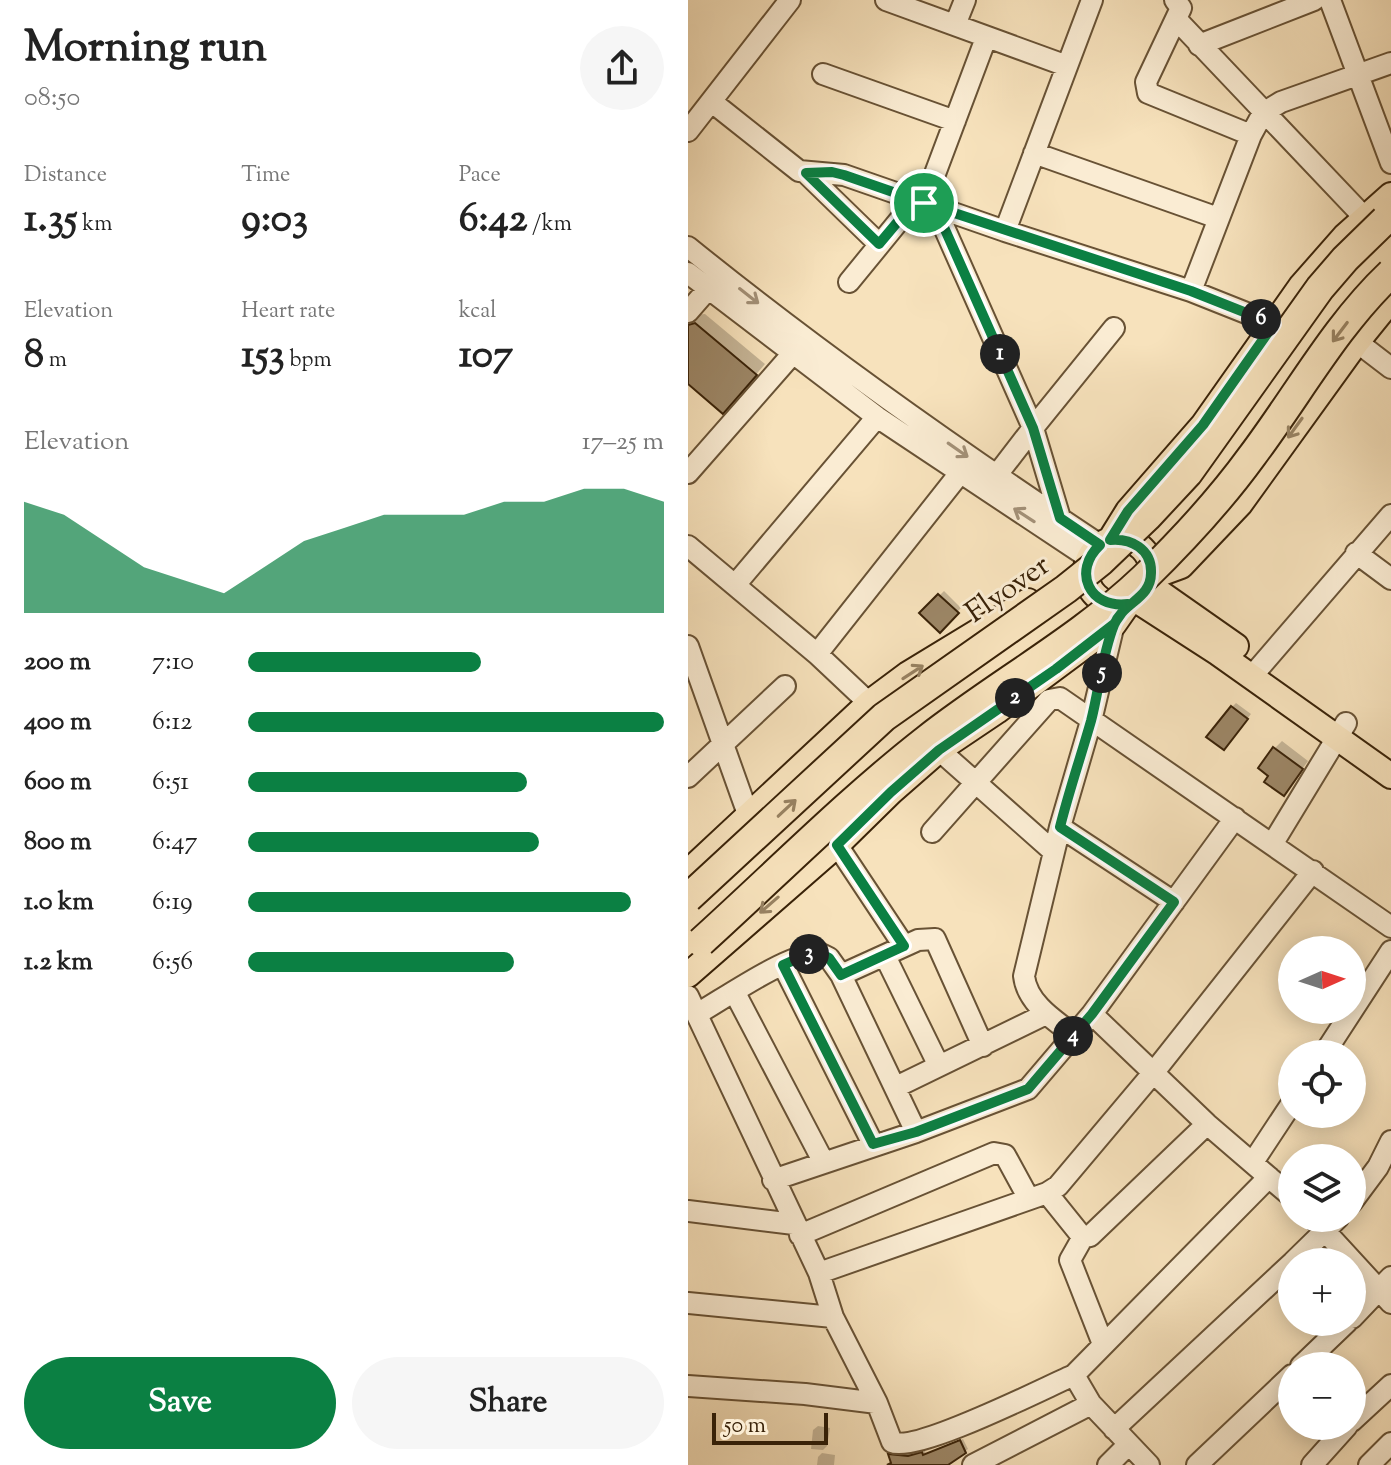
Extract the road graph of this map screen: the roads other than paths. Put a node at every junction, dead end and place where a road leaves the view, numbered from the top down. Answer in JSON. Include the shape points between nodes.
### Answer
{"nodes":[{"id":1,"x":790,"y":0,"type":"edge"},
{"id":2,"x":886,"y":0,"type":"edge"},
{"id":3,"x":965,"y":0,"type":"edge"},
{"id":4,"x":1092,"y":0,"type":"edge"},
{"id":5,"x":1314,"y":0,"type":"edge"},
{"id":6,"x":1330,"y":0,"type":"edge"},
{"id":7,"x":1176,"y":10,"type":"edge"},
{"id":8,"x":955,"y":25,"type":"junction"},
{"id":9,"x":986,"y":38,"type":"junction"},
{"id":10,"x":1199,"y":45,"type":"junction"},
{"id":11,"x":1391,"y":63,"type":"edge"},
{"id":12,"x":1067,"y":66,"type":"junction"},
{"id":13,"x":823,"y":74,"type":"dead end"},
{"id":14,"x":1358,"y":76,"type":"junction"},
{"id":15,"x":712,"y":102,"type":"junction"},
{"id":16,"x":1263,"y":113,"type":"junction"},
{"id":17,"x":955,"y":121,"type":"junction"},
{"id":18,"x":688,"y":131,"type":"edge"},
{"id":19,"x":1251,"y":135,"type":"junction"},
{"id":20,"x":1034,"y":153,"type":"junction"},
{"id":21,"x":1391,"y":163,"type":"edge"},
{"id":22,"x":806,"y":173,"type":"junction"},
{"id":23,"x":925,"y":203,"type":"junction"},
{"id":24,"x":1380,"y":211,"type":"edge"},
{"id":25,"x":1218,"y":218,"type":"junction"},
{"id":26,"x":1005,"y":231,"type":"junction"},
{"id":27,"x":879,"y":244,"type":"junction"},
{"id":28,"x":688,"y":247,"type":"edge"},
{"id":29,"x":688,"y":273,"type":"edge"},
{"id":30,"x":1391,"y":273,"type":"edge"},
{"id":31,"x":849,"y":282,"type":"dead end"},
{"id":32,"x":708,"y":289,"type":"junction"},
{"id":33,"x":1191,"y":291,"type":"junction"},
{"id":34,"x":1391,"y":300,"type":"edge"},
{"id":35,"x":688,"y":312,"type":"edge"},
{"id":36,"x":1274,"y":324,"type":"junction"},
{"id":37,"x":1114,"y":328,"type":"dead end"},
{"id":38,"x":1357,"y":342,"type":"junction"},
{"id":39,"x":799,"y":347,"type":"junction"},
{"id":40,"x":1391,"y":368,"type":"edge"},
{"id":41,"x":877,"y":417,"type":"junction"},
{"id":42,"x":1033,"y":428,"type":"junction"},
{"id":43,"x":688,"y":473,"type":"edge"},
{"id":44,"x":960,"y":473,"type":"junction"},
{"id":45,"x":996,"y":476,"type":"junction"},
{"id":46,"x":1391,"y":515,"type":"edge"},
{"id":47,"x":1060,"y":518,"type":"junction"},
{"id":48,"x":688,"y":546,"type":"edge"},
{"id":49,"x":1096,"y":552,"type":"junction"},
{"id":50,"x":1356,"y":553,"type":"junction"},
{"id":51,"x":1391,"y":579,"type":"edge"},
{"id":52,"x":735,"y":585,"type":"junction"},
{"id":53,"x":1136,"y":598,"type":"junction"},
{"id":54,"x":688,"y":646,"type":"edge"},
{"id":55,"x":817,"y":654,"type":"junction"},
{"id":56,"x":1257,"y":670,"type":"junction"},
{"id":57,"x":785,"y":686,"type":"dead end"},
{"id":58,"x":869,"y":703,"type":"junction"},
{"id":59,"x":1091,"y":721,"type":"junction"},
{"id":60,"x":1342,"y":730,"type":"junction"},
{"id":61,"x":723,"y":744,"type":"junction"},
{"id":62,"x":939,"y":750,"type":"junction"},
{"id":63,"x":1391,"y":755,"type":"edge"},
{"id":64,"x":1391,"y":776,"type":"edge"},
{"id":65,"x":688,"y":777,"type":"edge"},
{"id":66,"x":975,"y":782,"type":"junction"},
{"id":67,"x":749,"y":817,"type":"junction"},
{"id":68,"x":1235,"y":818,"type":"junction"},
{"id":69,"x":1060,"y":827,"type":"junction"},
{"id":70,"x":932,"y":832,"type":"dead end"},
{"id":71,"x":1273,"y":843,"type":"junction"},
{"id":72,"x":837,"y":845,"type":"junction"},
{"id":73,"x":1054,"y":852,"type":"junction"},
{"id":74,"x":1313,"y":871,"type":"junction"},
{"id":75,"x":688,"y":872,"type":"edge"},
{"id":76,"x":688,"y":898,"type":"edge"},
{"id":77,"x":1174,"y":902,"type":"junction"},
{"id":78,"x":1391,"y":927,"type":"edge"},
{"id":79,"x":701,"y":942,"type":"dead end"},
{"id":80,"x":904,"y":946,"type":"junction"},
{"id":81,"x":1391,"y":951,"type":"edge"},
{"id":82,"x":885,"y":956,"type":"junction"},
{"id":83,"x":783,"y":965,"type":"junction"},
{"id":84,"x":688,"y":975,"type":"edge"},
{"id":85,"x":841,"y":975,"type":"junction"},
{"id":86,"x":735,"y":993,"type":"junction"},
{"id":87,"x":692,"y":1005,"type":"edge"},
{"id":88,"x":1046,"y":1014,"type":"junction"},
{"id":89,"x":1092,"y":1014,"type":"junction"},
{"id":90,"x":1074,"y":1035,"type":"junction"},
{"id":91,"x":1333,"y":1040,"type":"edge"},
{"id":92,"x":983,"y":1046,"type":"junction"},
{"id":93,"x":939,"y":1066,"type":"junction"},
{"id":94,"x":1154,"y":1072,"type":"junction"},
{"id":95,"x":896,"y":1087,"type":"junction"},
{"id":96,"x":1207,"y":1124,"type":"junction"},
{"id":97,"x":1278,"y":1124,"type":"edge"},
{"id":98,"x":916,"y":1132,"type":"junction"},
{"id":99,"x":1391,"y":1141,"type":"edge"},
{"id":100,"x":873,"y":1144,"type":"junction"},
{"id":101,"x":823,"y":1161,"type":"junction"},
{"id":102,"x":1253,"y":1162,"type":"junction"},
{"id":103,"x":1269,"y":1177,"type":"junction"},
{"id":104,"x":773,"y":1180,"type":"junction"},
{"id":105,"x":1366,"y":1183,"type":"edge"},
{"id":106,"x":1278,"y":1185,"type":"edge"},
{"id":107,"x":1038,"y":1196,"type":"junction"},
{"id":108,"x":688,"y":1211,"type":"edge"},
{"id":109,"x":797,"y":1230,"type":"junction"},
{"id":110,"x":1318,"y":1232,"type":"edge"},
{"id":111,"x":1335,"y":1232,"type":"edge"},
{"id":112,"x":1083,"y":1237,"type":"junction"},
{"id":113,"x":1305,"y":1248,"type":"edge"},
{"id":114,"x":819,"y":1273,"type":"junction"},
{"id":115,"x":1278,"y":1278,"type":"edge"},
{"id":116,"x":1387,"y":1290,"type":"edge"},
{"id":117,"x":688,"y":1303,"type":"edge"},
{"id":118,"x":1366,"y":1307,"type":"edge"},
{"id":119,"x":833,"y":1317,"type":"junction"},
{"id":120,"x":1332,"y":1336,"type":"edge"},
{"id":121,"x":1103,"y":1344,"type":"junction"},
{"id":122,"x":1316,"y":1352,"type":"edge"},
{"id":123,"x":1074,"y":1375,"type":"junction"},
{"id":124,"x":1391,"y":1385,"type":"edge"},
{"id":125,"x":688,"y":1386,"type":"edge"},
{"id":126,"x":1278,"y":1388,"type":"edge"},
{"id":127,"x":877,"y":1403,"type":"junction"},
{"id":128,"x":1091,"y":1404,"type":"junction"},
{"id":129,"x":1366,"y":1408,"type":"edge"},
{"id":130,"x":1122,"y":1437,"type":"junction"},
{"id":131,"x":1334,"y":1440,"type":"edge"},
{"id":132,"x":1391,"y":1443,"type":"edge"},
{"id":133,"x":973,"y":1465,"type":"edge"},
{"id":134,"x":1108,"y":1465,"type":"edge"},
{"id":135,"x":1149,"y":1465,"type":"edge"},
{"id":136,"x":1197,"y":1465,"type":"edge"},
{"id":137,"x":1312,"y":1465,"type":"edge"},
{"id":138,"x":1369,"y":1465,"type":"edge"}],
"edges":[{"from":1,"to":15,"type":"street"},
{"from":2,"to":8,"type":"street"},
{"from":3,"to":8,"type":"street"},
{"from":4,"to":12,"type":"street"},
{"from":5,"to":10,"type":"street"},
{"from":6,"to":14,"type":"street"},
{"from":7,"to":10,"type":"street"},
{"from":7,"to":19,"type":"street","via":[[1146,82],[1148,93]]},
{"from":8,"to":9,"type":"street"},
{"from":9,"to":12,"type":"street"},
{"from":9,"to":17,"type":"street"},
{"from":10,"to":16,"type":"street"},
{"from":11,"to":14,"type":"street"},
{"from":12,"to":20,"type":"street"},
{"from":13,"to":17,"type":"street"},
{"from":14,"to":16,"type":"street"},
{"from":14,"to":21,"type":"street"},
{"from":15,"to":18,"type":"street"},
{"from":15,"to":22,"type":"street","via":[[791,167]]},
{"from":16,"to":19,"type":"street"},
{"from":16,"to":24,"type":"street"},
{"from":17,"to":23,"type":"street"},
{"from":19,"to":25,"type":"street"},
{"from":20,"to":25,"type":"street"},
{"from":20,"to":26,"type":"street"},
{"from":22,"to":23,"type":"street","via":[[832,172]]},
{"from":22,"to":27,"type":"street"},
{"from":23,"to":26,"type":"street"},
{"from":23,"to":27,"type":"street"},
{"from":23,"to":42,"type":"street"},
{"from":24,"to":36,"type":"main road","via":[[1323,259]]},
{"from":76,"to":24,"type":"highway","name":"Flyover","one_way":true,"bridge":true,"via":[[884,717],[1066,589],[1147,517],[1188,473]]},
{"from":25,"to":33,"type":"street"},
{"from":26,"to":33,"type":"street"},
{"from":27,"to":31,"type":"street"},
{"from":28,"to":39,"type":"street","one_way":true},
{"from":29,"to":32,"type":"street"},
{"from":30,"to":79,"type":"highway","one_way":true,"bridge":true,"via":[[1341,329],[1213,506],[1142,579],[883,775]]},
{"from":32,"to":35,"type":"street"},
{"from":32,"to":39,"type":"street"},
{"from":33,"to":36,"type":"street"},
{"from":34,"to":38,"type":"main road"},
{"from":36,"to":49,"type":"main road","via":[[1203,425]]},
{"from":37,"to":42,"type":"street"},
{"from":38,"to":40,"type":"street"},
{"from":38,"to":53,"type":"main road","one_way":true,"via":[[1240,504],[1181,566]]},
{"from":39,"to":41,"type":"street"},
{"from":39,"to":43,"type":"street"},
{"from":39,"to":45,"type":"street","one_way":true},
{"from":41,"to":44,"type":"street"},
{"from":41,"to":52,"type":"street"},
{"from":42,"to":45,"type":"street"},
{"from":42,"to":47,"type":"street"},
{"from":49,"to":44,"type":"street","one_way":true},
{"from":44,"to":55,"type":"street"},
{"from":45,"to":47,"type":"street"},
{"from":46,"to":50,"type":"street"},
{"from":47,"to":49,"type":"street"},
{"from":48,"to":52,"type":"street"},
{"from":49,"to":53,"type":"main road","via":[[1087,582],[1099,598],[1118,605]]},
{"from":49,"to":53,"type":"main road","via":[[1131,541],[1147,555]]},
{"from":58,"to":49,"type":"main road","one_way":true},
{"from":50,"to":51,"type":"street"},
{"from":50,"to":56,"type":"street"},
{"from":52,"to":55,"type":"street"},
{"from":53,"to":56,"type":"main road"},
{"from":53,"to":59,"type":"street"},
{"from":53,"to":62,"type":"main road","via":[[1056,669]]},
{"from":54,"to":61,"type":"street"},
{"from":55,"to":58,"type":"street"},
{"from":56,"to":60,"type":"main road"},
{"from":57,"to":61,"type":"street"},
{"from":58,"to":67,"type":"main road"},
{"from":59,"to":66,"type":"street","via":[[1060,698],[1049,700]]},
{"from":59,"to":68,"type":"street"},
{"from":59,"to":69,"type":"street"},
{"from":60,"to":63,"type":"main road"},
{"from":60,"to":64,"type":"main road"},
{"from":60,"to":71,"type":"street"},
{"from":61,"to":65,"type":"street"},
{"from":61,"to":67,"type":"street"},
{"from":62,"to":66,"type":"street"},
{"from":62,"to":72,"type":"main road"},
{"from":66,"to":70,"type":"street"},
{"from":66,"to":73,"type":"street"},
{"from":67,"to":75,"type":"main road"},
{"from":68,"to":71,"type":"street"},
{"from":68,"to":77,"type":"street"},
{"from":69,"to":73,"type":"street"},
{"from":69,"to":77,"type":"street"},
{"from":71,"to":74,"type":"street"},
{"from":72,"to":80,"type":"street"},
{"from":72,"to":84,"type":"main road","one_way":true},
{"from":73,"to":88,"type":"street","via":[[1024,976],[1028,991]]},
{"from":74,"to":78,"type":"street"},
{"from":74,"to":94,"type":"street"},
{"from":77,"to":89,"type":"street"},
{"from":80,"to":82,"type":"street"},
{"from":80,"to":92,"type":"street","via":[[935,939]]},
{"from":81,"to":91,"type":"street"},
{"from":82,"to":85,"type":"street"},
{"from":82,"to":93,"type":"street"},
{"from":83,"to":85,"type":"street","via":[[819,953]]},
{"from":83,"to":86,"type":"street"},
{"from":83,"to":100,"type":"street"},
{"from":85,"to":95,"type":"street"},
{"from":86,"to":87,"type":"street"},
{"from":86,"to":101,"type":"street"},
{"from":87,"to":104,"type":"street"},
{"from":88,"to":90,"type":"street"},
{"from":88,"to":92,"type":"street"},
{"from":89,"to":90,"type":"street"},
{"from":89,"to":94,"type":"street"},
{"from":90,"to":98,"type":"street","via":[[1028,1089]]},
{"from":92,"to":93,"type":"street"},
{"from":93,"to":95,"type":"street"},
{"from":94,"to":96,"type":"street"},
{"from":94,"to":107,"type":"street","via":[[1058,1186]]},
{"from":95,"to":98,"type":"street"},
{"from":96,"to":102,"type":"street"},
{"from":96,"to":112,"type":"street","via":[[1095,1233]]},
{"from":97,"to":102,"type":"street"},
{"from":98,"to":100,"type":"street"},
{"from":99,"to":105,"type":"street"},
{"from":100,"to":101,"type":"street"},
{"from":101,"to":104,"type":"street"},
{"from":102,"to":103,"type":"street"},
{"from":103,"to":106,"type":"street"},
{"from":103,"to":121,"type":"street"},
{"from":104,"to":109,"type":"street"},
{"from":107,"to":109,"type":"street","via":[[1005,1155],[994,1153]]},
{"from":107,"to":112,"type":"street"},
{"from":107,"to":114,"type":"street"},
{"from":108,"to":109,"type":"street"},
{"from":109,"to":114,"type":"street"},
{"from":110,"to":113,"type":"street"},
{"from":111,"to":116,"type":"street"},
{"from":112,"to":121,"type":"street","via":[[1070,1260]]},
{"from":114,"to":119,"type":"street"},
{"from":115,"to":130,"type":"street"},
{"from":116,"to":118,"type":"street"},
{"from":117,"to":119,"type":"street"},
{"from":119,"to":127,"type":"street"},
{"from":120,"to":122,"type":"street"},
{"from":121,"to":123,"type":"street"},
{"from":123,"to":127,"type":"street","via":[[959,1427],[903,1445],[892,1442]]},
{"from":123,"to":128,"type":"street"},
{"from":124,"to":129,"type":"street"},
{"from":125,"to":127,"type":"street"},
{"from":126,"to":136,"type":"street"},
{"from":128,"to":130,"type":"street"},
{"from":128,"to":133,"type":"street"},
{"from":130,"to":134,"type":"street"},
{"from":130,"to":135,"type":"street"},
{"from":131,"to":137,"type":"street"},
{"from":132,"to":138,"type":"street"}]}
